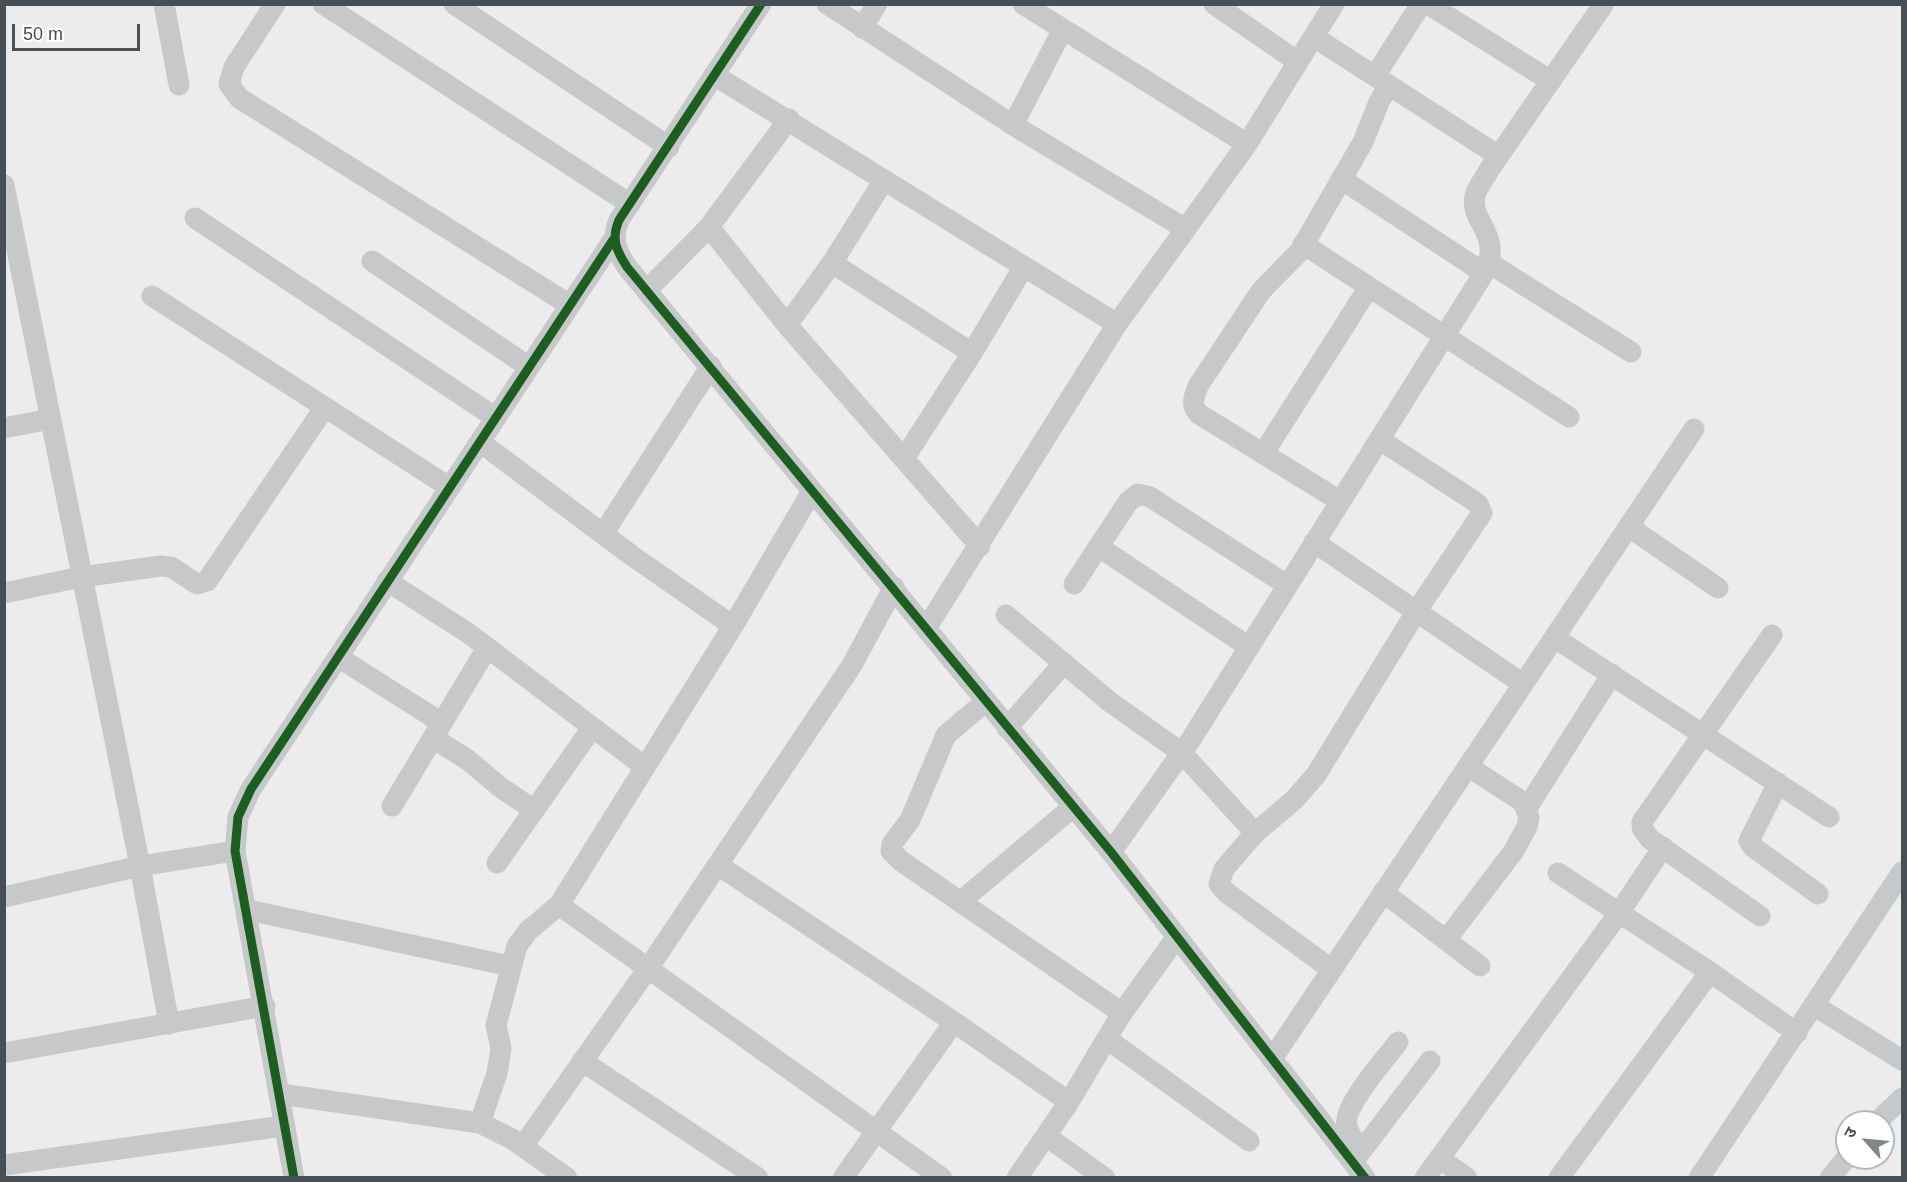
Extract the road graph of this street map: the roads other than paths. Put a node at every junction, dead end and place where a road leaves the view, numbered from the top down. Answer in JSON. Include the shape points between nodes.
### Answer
{"nodes":[{"id":1,"x":164,"y":4,"type":"edge"},
{"id":2,"x":275,"y":4,"type":"edge"},
{"id":3,"x":323,"y":4,"type":"edge"},
{"id":4,"x":454,"y":4,"type":"edge"},
{"id":5,"x":761,"y":4,"type":"edge"},
{"id":6,"x":827,"y":4,"type":"edge"},
{"id":7,"x":877,"y":4,"type":"edge"},
{"id":8,"x":1023,"y":4,"type":"edge"},
{"id":9,"x":1214,"y":4,"type":"edge"},
{"id":10,"x":1334,"y":4,"type":"edge"},
{"id":11,"x":1421,"y":4,"type":"edge"},
{"id":12,"x":1428,"y":4,"type":"edge"},
{"id":13,"x":1603,"y":5,"type":"edge"},
{"id":14,"x":862,"y":28,"type":"junction"},
{"id":15,"x":1062,"y":30,"type":"junction"},
{"id":16,"x":1314,"y":37,"type":"junction"},
{"id":17,"x":1298,"y":62,"type":"junction"},
{"id":18,"x":714,"y":75,"type":"junction"},
{"id":19,"x":1382,"y":81,"type":"junction"},
{"id":20,"x":1551,"y":81,"type":"junction"},
{"id":21,"x":179,"y":84,"type":"dead end"},
{"id":22,"x":789,"y":119,"type":"junction"},
{"id":23,"x":1013,"y":125,"type":"junction"},
{"id":24,"x":1246,"y":144,"type":"junction"},
{"id":25,"x":669,"y":147,"type":"junction"},
{"id":26,"x":1499,"y":156,"type":"junction"},
{"id":27,"x":1341,"y":179,"type":"junction"},
{"id":28,"x":884,"y":180,"type":"junction"},
{"id":29,"x":4,"y":185,"type":"edge"},
{"id":30,"x":630,"y":204,"type":"junction"},
{"id":31,"x":195,"y":219,"type":"dead end"},
{"id":32,"x":709,"y":227,"type":"junction"},
{"id":33,"x":1184,"y":228,"type":"junction"},
{"id":34,"x":613,"y":240,"type":"junction"},
{"id":35,"x":1304,"y":244,"type":"junction"},
{"id":36,"x":372,"y":261,"type":"dead end"},
{"id":37,"x":832,"y":263,"type":"junction"},
{"id":38,"x":1023,"y":268,"type":"junction"},
{"id":39,"x":1487,"y":268,"type":"junction"},
{"id":40,"x":1369,"y":287,"type":"junction"},
{"id":41,"x":648,"y":290,"type":"junction"},
{"id":42,"x":152,"y":296,"type":"dead end"},
{"id":43,"x":570,"y":305,"type":"junction"},
{"id":44,"x":1117,"y":324,"type":"junction"},
{"id":45,"x":787,"y":325,"type":"junction"},
{"id":46,"x":1445,"y":338,"type":"junction"},
{"id":47,"x":1631,"y":352,"type":"dead end"},
{"id":48,"x":972,"y":353,"type":"junction"},
{"id":49,"x":711,"y":366,"type":"junction"},
{"id":50,"x":529,"y":368,"type":"junction"},
{"id":51,"x":325,"y":407,"type":"junction"},
{"id":52,"x":1569,"y":417,"type":"dead end"},
{"id":53,"x":50,"y":418,"type":"junction"},
{"id":54,"x":496,"y":418,"type":"junction"},
{"id":55,"x":4,"y":428,"type":"edge"},
{"id":56,"x":1694,"y":429,"type":"dead end"},
{"id":57,"x":1380,"y":440,"type":"junction"},
{"id":58,"x":480,"y":442,"type":"junction"},
{"id":59,"x":1263,"y":454,"type":"junction"},
{"id":60,"x":904,"y":457,"type":"junction"},
{"id":61,"x":449,"y":488,"type":"junction"},
{"id":62,"x":812,"y":491,"type":"junction"},
{"id":63,"x":1341,"y":501,"type":"junction"},
{"id":64,"x":1629,"y":527,"type":"junction"},
{"id":65,"x":603,"y":534,"type":"junction"},
{"id":66,"x":1314,"y":542,"type":"junction"},
{"id":67,"x":980,"y":546,"type":"junction"},
{"id":68,"x":1098,"y":547,"type":"junction"},
{"id":69,"x":81,"y":577,"type":"junction"},
{"id":70,"x":387,"y":581,"type":"junction"},
{"id":71,"x":1074,"y":585,"type":"dead end"},
{"id":72,"x":1287,"y":585,"type":"junction"},
{"id":73,"x":894,"y":587,"type":"junction"},
{"id":74,"x":1718,"y":588,"type":"dead end"},
{"id":75,"x":4,"y":593,"type":"edge"},
{"id":76,"x":1416,"y":612,"type":"junction"},
{"id":77,"x":1006,"y":615,"type":"dead end"},
{"id":78,"x":733,"y":626,"type":"junction"},
{"id":79,"x":927,"y":627,"type":"junction"},
{"id":80,"x":1772,"y":635,"type":"dead end"},
{"id":81,"x":1555,"y":638,"type":"junction"},
{"id":82,"x":1249,"y":647,"type":"junction"},
{"id":83,"x":487,"y":648,"type":"junction"},
{"id":84,"x":338,"y":657,"type":"junction"},
{"id":85,"x":1064,"y":663,"type":"junction"},
{"id":86,"x":1612,"y":674,"type":"junction"},
{"id":87,"x":1523,"y":684,"type":"junction"},
{"id":88,"x":985,"y":702,"type":"junction"},
{"id":89,"x":592,"y":728,"type":"junction"},
{"id":90,"x":1007,"y":728,"type":"junction"},
{"id":91,"x":437,"y":731,"type":"junction"},
{"id":92,"x":1704,"y":734,"type":"junction"},
{"id":93,"x":1182,"y":753,"type":"junction"},
{"id":94,"x":1469,"y":766,"type":"junction"},
{"id":95,"x":645,"y":767,"type":"junction"},
{"id":96,"x":1778,"y":783,"type":"junction"},
{"id":97,"x":392,"y":806,"type":"dead end"},
{"id":98,"x":1073,"y":807,"type":"junction"},
{"id":99,"x":1527,"y":808,"type":"junction"},
{"id":100,"x":534,"y":810,"type":"junction"},
{"id":101,"x":1829,"y":817,"type":"dead end"},
{"id":102,"x":1255,"y":833,"type":"junction"},
{"id":103,"x":1662,"y":847,"type":"junction"},
{"id":104,"x":235,"y":851,"type":"junction"},
{"id":105,"x":1111,"y":852,"type":"junction"},
{"id":106,"x":497,"y":863,"type":"dead end"},
{"id":107,"x":718,"y":865,"type":"junction"},
{"id":108,"x":140,"y":866,"type":"junction"},
{"id":109,"x":1902,"y":872,"type":"edge"},
{"id":110,"x":1558,"y":873,"type":"dead end"},
{"id":111,"x":1383,"y":892,"type":"junction"},
{"id":112,"x":1818,"y":894,"type":"dead end"},
{"id":113,"x":4,"y":897,"type":"edge"},
{"id":114,"x":962,"y":901,"type":"junction"},
{"id":115,"x":560,"y":905,"type":"junction"},
{"id":116,"x":248,"y":910,"type":"junction"},
{"id":117,"x":1619,"y":913,"type":"junction"},
{"id":118,"x":1760,"y":916,"type":"dead end"},
{"id":119,"x":1176,"y":938,"type":"junction"},
{"id":120,"x":1446,"y":940,"type":"junction"},
{"id":121,"x":510,"y":966,"type":"junction"},
{"id":122,"x":1480,"y":966,"type":"dead end"},
{"id":123,"x":649,"y":967,"type":"junction"},
{"id":124,"x":1331,"y":969,"type":"junction"},
{"id":125,"x":1710,"y":972,"type":"junction"},
{"id":126,"x":265,"y":1006,"type":"junction"},
{"id":127,"x":1815,"y":1006,"type":"junction"},
{"id":128,"x":1122,"y":1013,"type":"junction"},
{"id":129,"x":954,"y":1022,"type":"junction"},
{"id":130,"x":169,"y":1024,"type":"junction"},
{"id":131,"x":1797,"y":1033,"type":"junction"},
{"id":132,"x":1107,"y":1039,"type":"junction"},
{"id":133,"x":1398,"y":1042,"type":"dead end"},
{"id":134,"x":4,"y":1053,"type":"edge"},
{"id":135,"x":1272,"y":1059,"type":"junction"},
{"id":136,"x":1902,"y":1060,"type":"edge"},
{"id":137,"x":582,"y":1061,"type":"junction"},
{"id":138,"x":1430,"y":1061,"type":"dead end"},
{"id":139,"x":280,"y":1094,"type":"junction"},
{"id":140,"x":1902,"y":1098,"type":"edge"},
{"id":141,"x":1069,"y":1102,"type":"junction"},
{"id":142,"x":1890,"y":1110,"type":"edge"},
{"id":143,"x":480,"y":1123,"type":"junction"},
{"id":144,"x":283,"y":1126,"type":"junction"},
{"id":145,"x":874,"y":1131,"type":"junction"},
{"id":146,"x":1046,"y":1136,"type":"junction"},
{"id":147,"x":1249,"y":1141,"type":"dead end"},
{"id":148,"x":523,"y":1146,"type":"junction"},
{"id":149,"x":1440,"y":1158,"type":"junction"},
{"id":150,"x":1360,"y":1164,"type":"edge"},
{"id":151,"x":4,"y":1165,"type":"edge"},
{"id":152,"x":294,"y":1178,"type":"edge"},
{"id":153,"x":567,"y":1178,"type":"edge"},
{"id":154,"x":758,"y":1178,"type":"edge"},
{"id":155,"x":843,"y":1178,"type":"edge"},
{"id":156,"x":942,"y":1178,"type":"edge"},
{"id":157,"x":1017,"y":1178,"type":"edge"},
{"id":158,"x":1105,"y":1178,"type":"edge"},
{"id":159,"x":1425,"y":1178,"type":"edge"},
{"id":160,"x":1467,"y":1178,"type":"edge"},
{"id":161,"x":1559,"y":1178,"type":"edge"},
{"id":162,"x":1699,"y":1178,"type":"edge"}],
"edges":[{"from":1,"to":21,"type":"street"},
{"from":2,"to":43,"type":"street","via":[[234,67],[229,84],[239,98]]},
{"from":3,"to":30,"type":"street"},
{"from":4,"to":25,"type":"street"},
{"from":5,"to":18,"type":"street"},
{"from":6,"to":14,"type":"street"},
{"from":7,"to":14,"type":"street"},
{"from":8,"to":15,"type":"street"},
{"from":9,"to":17,"type":"street"},
{"from":10,"to":16,"type":"street"},
{"from":11,"to":19,"type":"street"},
{"from":12,"to":20,"type":"street"},
{"from":13,"to":20,"type":"street"},
{"from":14,"to":23,"type":"street"},
{"from":15,"to":23,"type":"street"},
{"from":15,"to":24,"type":"street"},
{"from":16,"to":17,"type":"street"},
{"from":16,"to":19,"type":"street"},
{"from":17,"to":24,"type":"street"},
{"from":18,"to":22,"type":"street"},
{"from":18,"to":25,"type":"street"},
{"from":19,"to":26,"type":"street"},
{"from":19,"to":27,"type":"street","via":[[1363,142]]},
{"from":20,"to":26,"type":"street"},
{"from":22,"to":28,"type":"street"},
{"from":22,"to":32,"type":"street"},
{"from":23,"to":33,"type":"street"},
{"from":24,"to":33,"type":"street"},
{"from":25,"to":30,"type":"street"},
{"from":26,"to":39,"type":"street","via":[[1475,196],[1491,243]]},
{"from":27,"to":35,"type":"street"},
{"from":27,"to":39,"type":"street"},
{"from":28,"to":37,"type":"street"},
{"from":28,"to":38,"type":"street"},
{"from":29,"to":53,"type":"street"},
{"from":30,"to":34,"type":"street","via":[[619,220]]},
{"from":31,"to":54,"type":"street"},
{"from":32,"to":41,"type":"street"},
{"from":32,"to":45,"type":"street"},
{"from":33,"to":44,"type":"street"},
{"from":34,"to":41,"type":"street","via":[[627,267]]},
{"from":34,"to":43,"type":"street"},
{"from":35,"to":40,"type":"street"},
{"from":35,"to":59,"type":"street","via":[[1261,291],[1194,397],[1199,414]]},
{"from":36,"to":50,"type":"street"},
{"from":37,"to":45,"type":"street"},
{"from":37,"to":48,"type":"street"},
{"from":38,"to":44,"type":"street"},
{"from":38,"to":48,"type":"street"},
{"from":39,"to":46,"type":"street"},
{"from":39,"to":47,"type":"street"},
{"from":40,"to":46,"type":"street"},
{"from":40,"to":59,"type":"street"},
{"from":41,"to":49,"type":"street"},
{"from":42,"to":51,"type":"street"},
{"from":43,"to":50,"type":"street"},
{"from":44,"to":67,"type":"street"},
{"from":45,"to":60,"type":"street"},
{"from":46,"to":52,"type":"street"},
{"from":46,"to":57,"type":"street"},
{"from":48,"to":60,"type":"street"},
{"from":49,"to":62,"type":"street"},
{"from":49,"to":65,"type":"street"},
{"from":50,"to":54,"type":"street"},
{"from":51,"to":61,"type":"street"},
{"from":51,"to":69,"type":"street","via":[[207,581],[196,584],[171,567],[161,566]]},
{"from":53,"to":55,"type":"street"},
{"from":53,"to":69,"type":"street"},
{"from":54,"to":58,"type":"street"},
{"from":56,"to":64,"type":"street"},
{"from":57,"to":63,"type":"street"},
{"from":57,"to":76,"type":"street","via":[[1471,499],[1482,513]]},
{"from":58,"to":61,"type":"street"},
{"from":58,"to":65,"type":"street"},
{"from":59,"to":63,"type":"street"},
{"from":60,"to":67,"type":"street"},
{"from":61,"to":70,"type":"street"},
{"from":62,"to":73,"type":"street"},
{"from":62,"to":78,"type":"street"},
{"from":63,"to":66,"type":"street"},
{"from":64,"to":74,"type":"street"},
{"from":64,"to":81,"type":"street"},
{"from":65,"to":78,"type":"street"},
{"from":66,"to":72,"type":"street"},
{"from":66,"to":76,"type":"street"},
{"from":67,"to":79,"type":"street"},
{"from":68,"to":71,"type":"street"},
{"from":68,"to":72,"type":"street","via":[[1133,496],[1144,495]]},
{"from":68,"to":82,"type":"street"},
{"from":69,"to":75,"type":"street"},
{"from":69,"to":108,"type":"street"},
{"from":70,"to":83,"type":"street"},
{"from":70,"to":84,"type":"street"},
{"from":72,"to":82,"type":"street"},
{"from":73,"to":79,"type":"street"},
{"from":73,"to":107,"type":"street","via":[[852,665]]},
{"from":76,"to":87,"type":"street"},
{"from":76,"to":102,"type":"street","via":[[1316,775],[1294,801]]},
{"from":77,"to":85,"type":"street"},
{"from":78,"to":95,"type":"street"},
{"from":79,"to":88,"type":"street"},
{"from":80,"to":92,"type":"street"},
{"from":81,"to":86,"type":"street"},
{"from":81,"to":87,"type":"street"},
{"from":82,"to":93,"type":"street"},
{"from":83,"to":89,"type":"street"},
{"from":83,"to":91,"type":"street"},
{"from":84,"to":91,"type":"street"},
{"from":84,"to":104,"type":"street","via":[[250,789],[238,817]]},
{"from":85,"to":90,"type":"street"},
{"from":85,"to":93,"type":"street","via":[[1129,717]]},
{"from":86,"to":92,"type":"street"},
{"from":86,"to":99,"type":"street"},
{"from":87,"to":94,"type":"street"},
{"from":88,"to":90,"type":"street"},
{"from":88,"to":114,"type":"street","via":[[946,735],[910,820],[891,848],[901,861]]},
{"from":89,"to":95,"type":"street"},
{"from":89,"to":100,"type":"street"},
{"from":90,"to":98,"type":"street"},
{"from":91,"to":97,"type":"street"},
{"from":91,"to":100,"type":"street","via":[[500,787]]},
{"from":92,"to":96,"type":"street"},
{"from":92,"to":103,"type":"street","via":[[1642,822],[1645,835]]},
{"from":93,"to":102,"type":"street"},
{"from":93,"to":105,"type":"street"},
{"from":94,"to":99,"type":"street"},
{"from":94,"to":111,"type":"street"},
{"from":95,"to":115,"type":"street"},
{"from":96,"to":101,"type":"street"},
{"from":96,"to":112,"type":"street","via":[[1749,841]]},
{"from":98,"to":105,"type":"street"},
{"from":98,"to":114,"type":"street"},
{"from":99,"to":120,"type":"street","via":[[1527,827],[1522,838]]},
{"from":100,"to":106,"type":"street"},
{"from":102,"to":124,"type":"street","via":[[1224,869],[1219,879],[1221,887]]},
{"from":103,"to":117,"type":"street"},
{"from":103,"to":118,"type":"street"},
{"from":104,"to":108,"type":"street"},
{"from":104,"to":116,"type":"street"},
{"from":105,"to":119,"type":"street"},
{"from":107,"to":123,"type":"street"},
{"from":107,"to":129,"type":"street"},
{"from":108,"to":113,"type":"street"},
{"from":108,"to":130,"type":"street"},
{"from":109,"to":127,"type":"street"},
{"from":110,"to":117,"type":"street"},
{"from":111,"to":120,"type":"street"},
{"from":111,"to":124,"type":"street"},
{"from":114,"to":128,"type":"street"},
{"from":115,"to":121,"type":"street","via":[[522,938]]},
{"from":115,"to":123,"type":"street"},
{"from":116,"to":121,"type":"street"},
{"from":116,"to":126,"type":"street"},
{"from":117,"to":125,"type":"street"},
{"from":117,"to":149,"type":"street"},
{"from":119,"to":128,"type":"street"},
{"from":119,"to":135,"type":"street"},
{"from":120,"to":122,"type":"street"},
{"from":121,"to":143,"type":"street","via":[[496,1025],[501,1048],[497,1073]]},
{"from":123,"to":137,"type":"street"},
{"from":123,"to":145,"type":"street"},
{"from":124,"to":135,"type":"street"},
{"from":125,"to":131,"type":"street"},
{"from":125,"to":161,"type":"street"},
{"from":126,"to":130,"type":"street"},
{"from":126,"to":139,"type":"street"},
{"from":127,"to":131,"type":"street"},
{"from":127,"to":136,"type":"street"},
{"from":128,"to":132,"type":"street"},
{"from":129,"to":141,"type":"street"},
{"from":129,"to":145,"type":"street"},
{"from":130,"to":134,"type":"street"},
{"from":131,"to":162,"type":"street"},
{"from":132,"to":141,"type":"street"},
{"from":132,"to":147,"type":"street"},
{"from":133,"to":150,"type":"street","via":[[1347,1115],[1346,1125]]},
{"from":135,"to":150,"type":"street"},
{"from":137,"to":148,"type":"street"},
{"from":137,"to":154,"type":"street"},
{"from":138,"to":150,"type":"street"},
{"from":139,"to":143,"type":"street"},
{"from":139,"to":144,"type":"street"},
{"from":140,"to":142,"type":"street"},
{"from":141,"to":146,"type":"street"},
{"from":143,"to":148,"type":"street"},
{"from":144,"to":151,"type":"street"},
{"from":144,"to":152,"type":"street"},
{"from":145,"to":155,"type":"street"},
{"from":145,"to":156,"type":"street"},
{"from":146,"to":157,"type":"street"},
{"from":146,"to":158,"type":"street"},
{"from":148,"to":153,"type":"street"},
{"from":149,"to":159,"type":"street"},
{"from":149,"to":160,"type":"street"}]}
